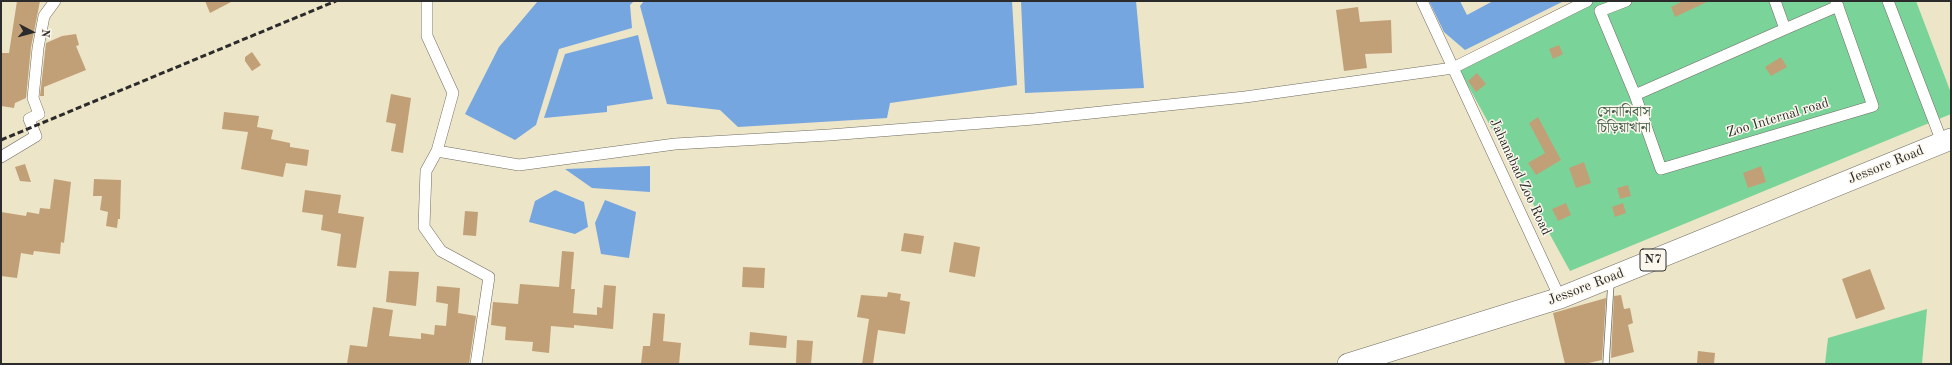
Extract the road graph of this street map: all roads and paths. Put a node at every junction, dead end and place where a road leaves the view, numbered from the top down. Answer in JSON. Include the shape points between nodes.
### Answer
{"nodes":[{"id":1,"x":55,"y":1,"type":"edge"},
{"id":2,"x":427,"y":1,"type":"edge"},
{"id":3,"x":1422,"y":1,"type":"edge"},
{"id":4,"x":1587,"y":1,"type":"edge"},
{"id":5,"x":1626,"y":1,"type":"edge"},
{"id":6,"x":1774,"y":1,"type":"edge"},
{"id":7,"x":1888,"y":1,"type":"edge"},
{"id":8,"x":1837,"y":3,"type":"edge"},
{"id":9,"x":1785,"y":29,"type":"junction"},
{"id":10,"x":1453,"y":68,"type":"junction"},
{"id":11,"x":1635,"y":95,"type":"junction"},
{"id":12,"x":1946,"y":141,"type":"edge"},
{"id":13,"x":437,"y":150,"type":"junction"},
{"id":14,"x":1,"y":157,"type":"edge"},
{"id":15,"x":1611,"y":277,"type":"junction"},
{"id":16,"x":1560,"y":298,"type":"junction"},
{"id":17,"x":476,"y":364,"type":"edge"},
{"id":18,"x":1348,"y":364,"type":"edge"},
{"id":19,"x":1606,"y":364,"type":"edge"}],
"edges":[{"from":1,"to":14,"type":"street","via":[[44,16],[38,48],[33,98],[39,114],[29,119],[36,136]]},
{"from":2,"to":13,"type":"street","via":[[427,36],[453,93]]},
{"from":3,"to":10,"type":"street","name":"Jahanabad Zoo Road"},
{"from":4,"to":10,"type":"street"},
{"from":5,"to":11,"type":"street","name":"Zoo Internal road","via":[[1600,11]]},
{"from":6,"to":9,"type":"street"},
{"from":7,"to":12,"type":"street"},
{"from":8,"to":9,"type":"street"},
{"from":8,"to":11,"type":"street","name":"Zoo Internal road","via":[[1873,106],[1661,169]]},
{"from":9,"to":11,"type":"street"},
{"from":10,"to":13,"type":"street","via":[[1245,97],[1034,119],[675,144],[519,165]]},
{"from":10,"to":16,"type":"street","name":"Jahanabad Zoo Road"},
{"from":12,"to":15,"type":"highway","name":"Jessore Road","number":"N7"},
{"from":13,"to":17,"type":"street","via":[[426,171],[424,227],[441,251],[489,277]]},
{"from":15,"to":16,"type":"highway","name":"Jessore Road","number":"N7"},
{"from":15,"to":19,"type":"lane"},
{"from":16,"to":18,"type":"highway","name":"Jessore Road","number":"N7"}]}
